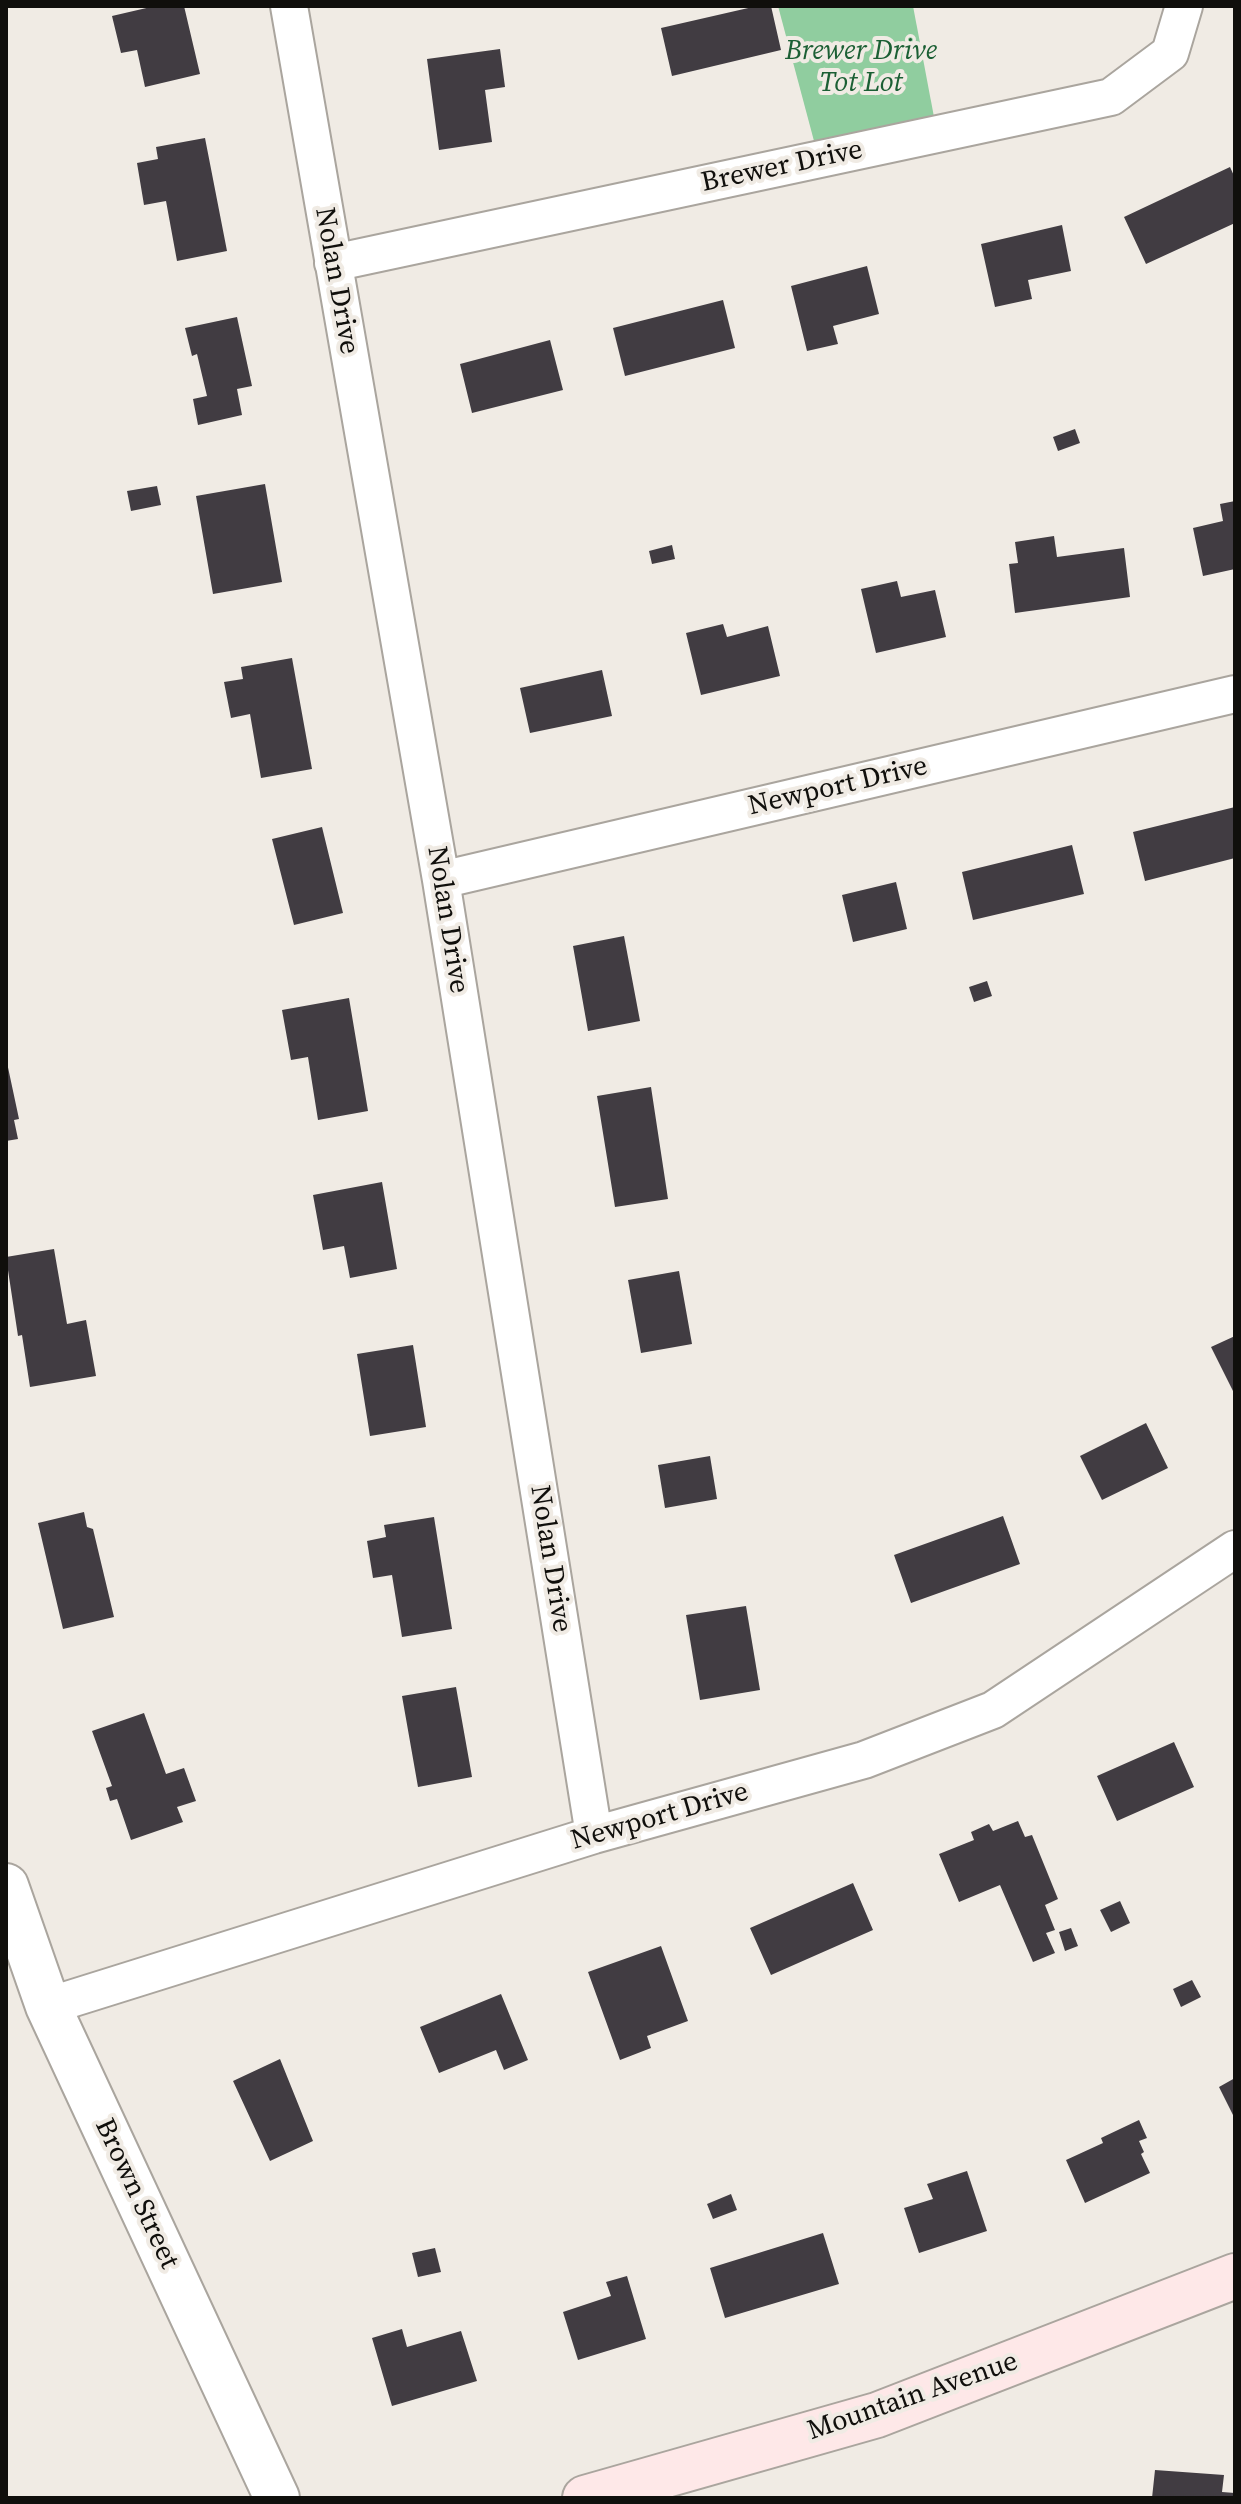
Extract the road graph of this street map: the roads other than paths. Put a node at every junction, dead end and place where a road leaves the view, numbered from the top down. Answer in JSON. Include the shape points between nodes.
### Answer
{"nodes":[{"id":1,"x":289,"y":6,"type":"edge"},
{"id":2,"x":1184,"y":6,"type":"edge"},
{"id":3,"x":333,"y":263,"type":"junction"},
{"id":4,"x":1235,"y":694,"type":"edge"},
{"id":5,"x":441,"y":880,"type":"junction"},
{"id":6,"x":1235,"y":1549,"type":"edge"},
{"id":7,"x":594,"y":1835,"type":"junction"},
{"id":8,"x":6,"y":1886,"type":"edge"},
{"id":9,"x":48,"y":2006,"type":"junction"},
{"id":10,"x":1234,"y":2278,"type":"edge"},
{"id":11,"x":277,"y":2498,"type":"edge"},
{"id":12,"x":585,"y":2498,"type":"edge"}],
"edges":[{"from":1,"to":3,"type":"street","name":"Nolan Drive"},
{"from":2,"to":3,"type":"street","name":"Brewer Drive","via":[[1170,53],[1111,97]]},
{"from":3,"to":5,"type":"street","name":"Nolan Drive"},
{"from":4,"to":5,"type":"street","name":"Newport Drive"},
{"from":5,"to":7,"type":"street","name":"Nolan Drive"},
{"from":6,"to":7,"type":"street","name":"Newport Drive","via":[[993,1710],[864,1760]]},
{"from":7,"to":9,"type":"street","name":"Newport Drive"},
{"from":8,"to":9,"type":"street","name":"Brown Street"},
{"from":9,"to":11,"type":"street","name":"Brown Street"},
{"from":10,"to":12,"type":"main road","name":"Mountain Avenue","via":[[877,2415]]}]}
